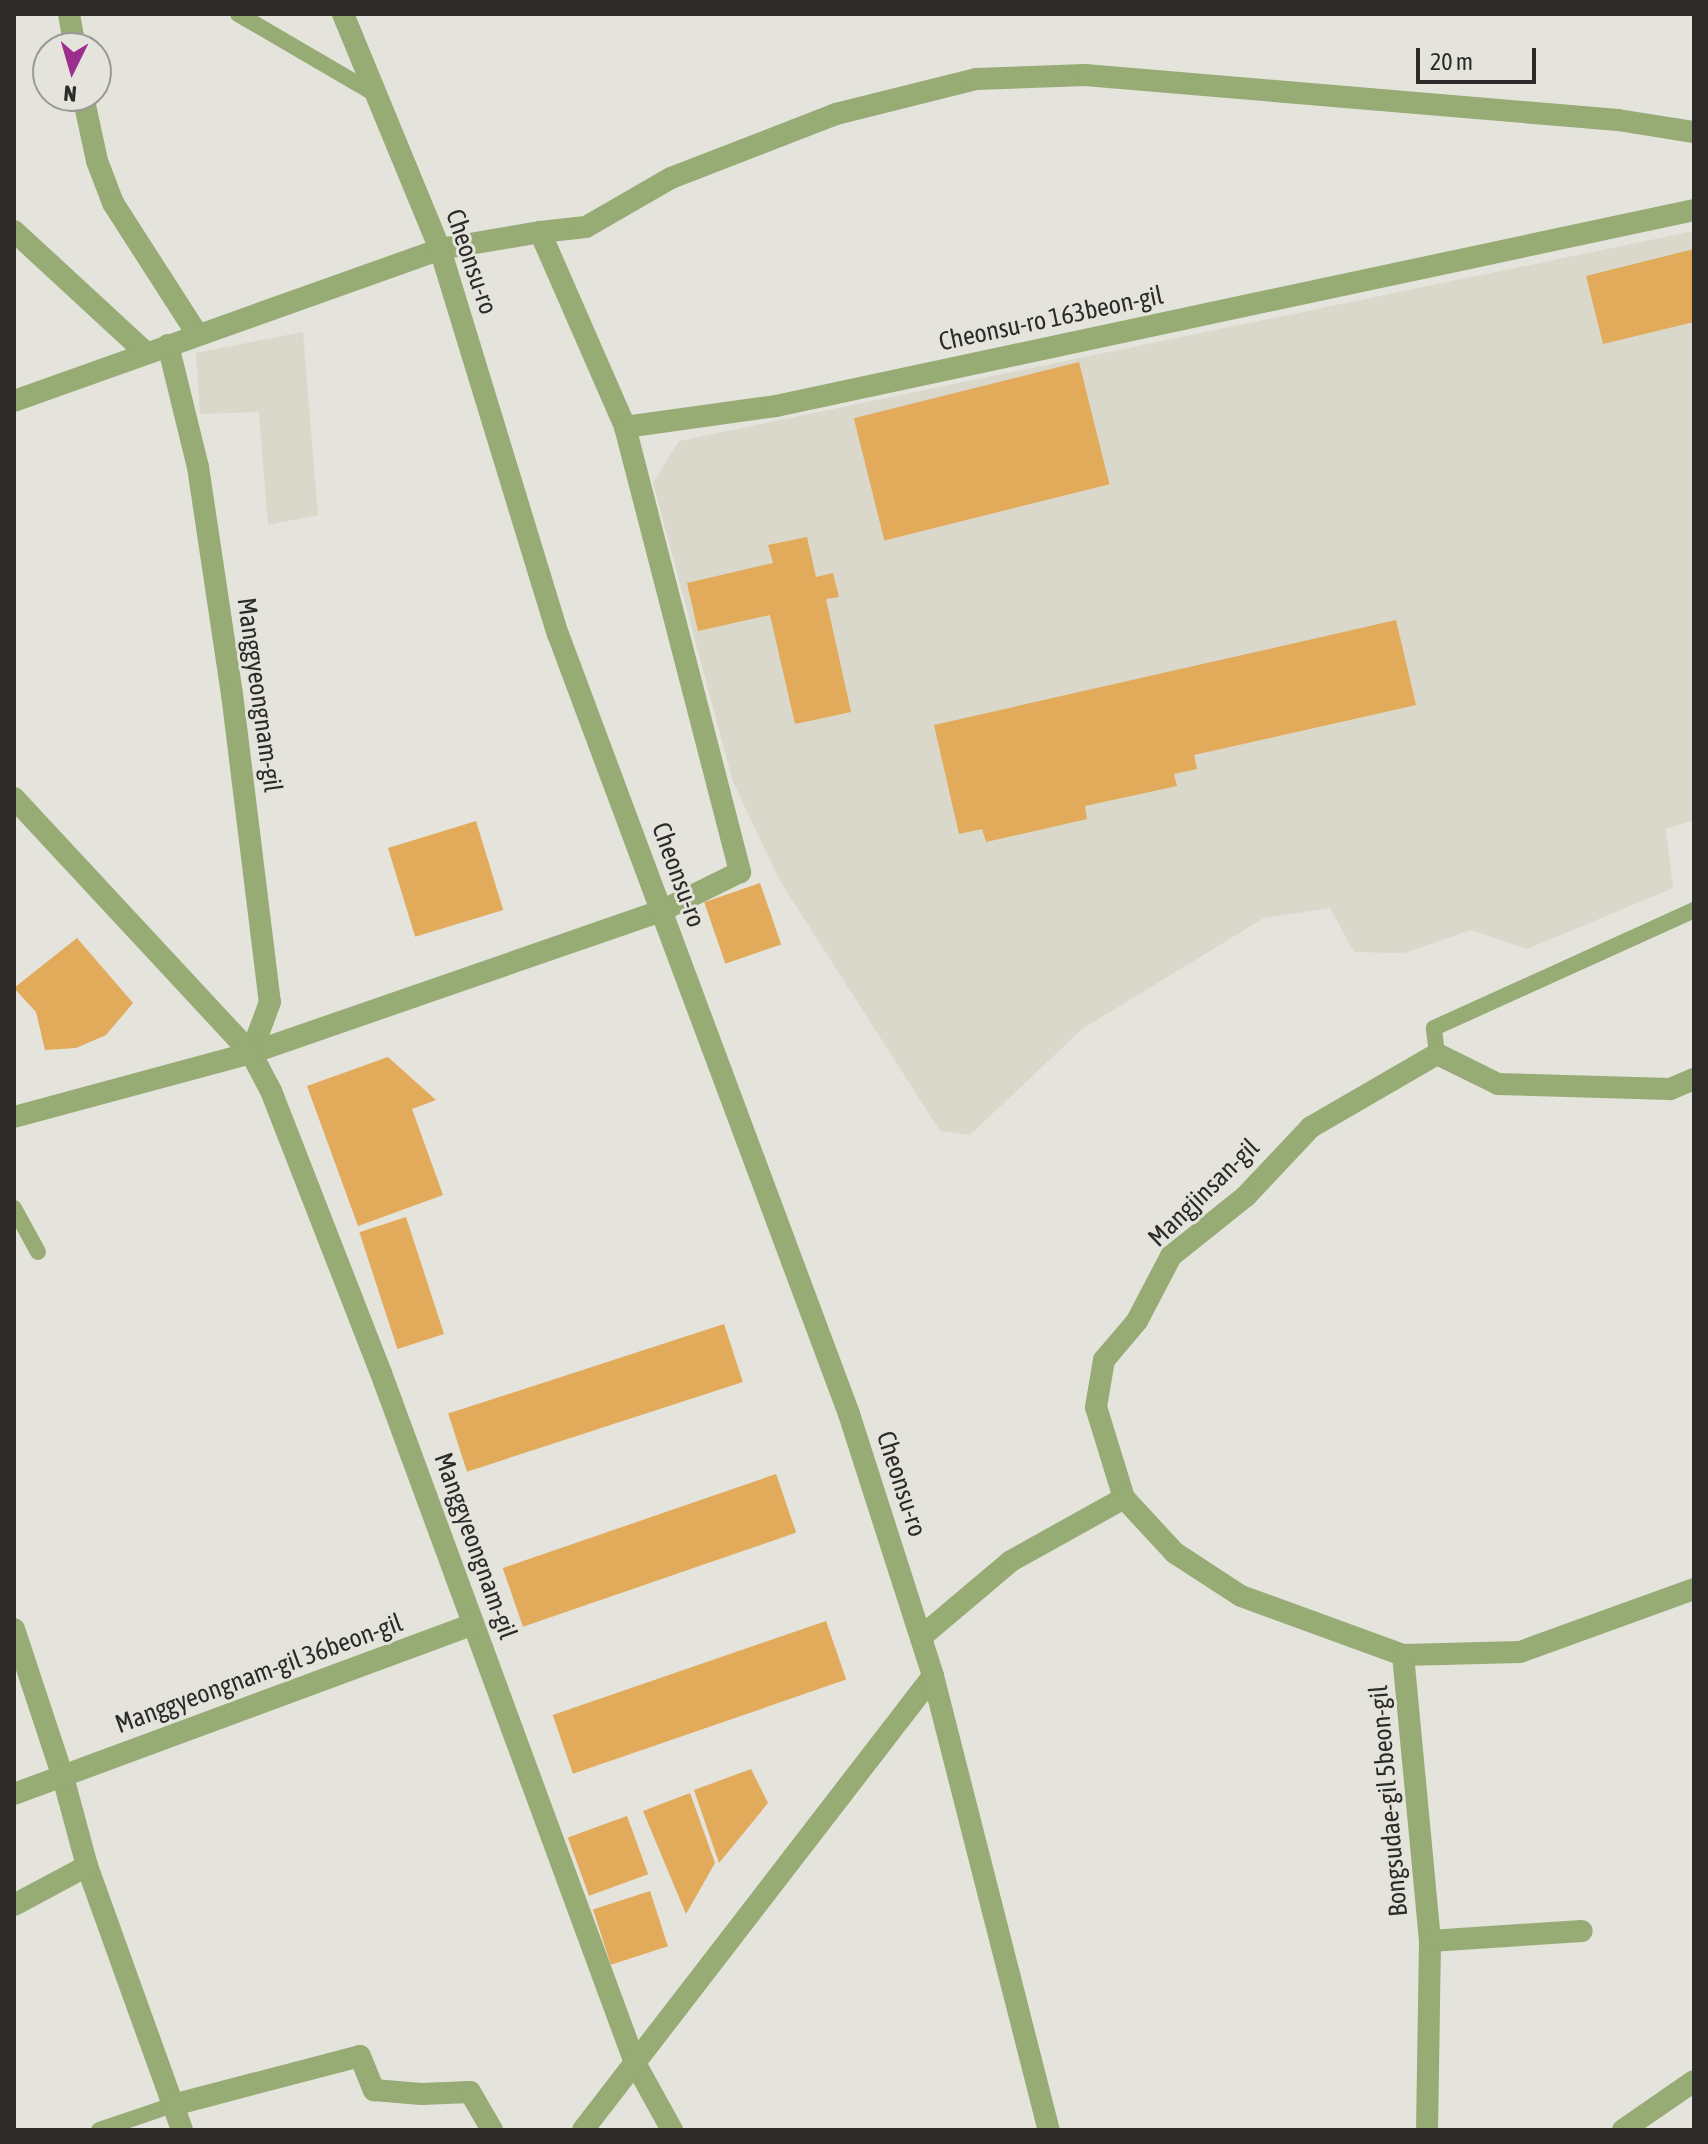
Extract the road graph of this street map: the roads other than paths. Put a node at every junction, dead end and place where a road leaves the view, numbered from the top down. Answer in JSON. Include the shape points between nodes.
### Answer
{"nodes":[{"id":1,"x":238,"y":14,"type":"edge"},
{"id":2,"x":343,"y":14,"type":"edge"},
{"id":3,"x":373,"y":93,"type":"junction"},
{"id":4,"x":86,"y":112,"type":"edge"},
{"id":5,"x":1694,"y":132,"type":"edge"},
{"id":6,"x":1694,"y":210,"type":"edge"},
{"id":7,"x":14,"y":231,"type":"edge"},
{"id":8,"x":540,"y":232,"type":"junction"},
{"id":9,"x":440,"y":249,"type":"junction"},
{"id":10,"x":197,"y":334,"type":"junction"},
{"id":11,"x":168,"y":345,"type":"junction"},
{"id":12,"x":146,"y":353,"type":"junction"},
{"id":13,"x":14,"y":401,"type":"edge"},
{"id":14,"x":625,"y":427,"type":"junction"},
{"id":15,"x":14,"y":798,"type":"edge"},
{"id":16,"x":1694,"y":910,"type":"edge"},
{"id":17,"x":661,"y":911,"type":"junction"},
{"id":18,"x":251,"y":1053,"type":"junction"},
{"id":19,"x":1437,"y":1054,"type":"junction"},
{"id":20,"x":1694,"y":1079,"type":"edge"},
{"id":21,"x":14,"y":1117,"type":"edge"},
{"id":22,"x":14,"y":1208,"type":"edge"},
{"id":23,"x":38,"y":1252,"type":"dead end"},
{"id":24,"x":1124,"y":1498,"type":"junction"},
{"id":25,"x":1694,"y":1589,"type":"edge"},
{"id":26,"x":473,"y":1624,"type":"junction"},
{"id":27,"x":14,"y":1629,"type":"edge"},
{"id":28,"x":921,"y":1637,"type":"junction"},
{"id":29,"x":1403,"y":1655,"type":"junction"},
{"id":30,"x":933,"y":1676,"type":"junction"},
{"id":31,"x":63,"y":1777,"type":"junction"},
{"id":32,"x":14,"y":1794,"type":"edge"},
{"id":33,"x":87,"y":1866,"type":"junction"},
{"id":34,"x":14,"y":1905,"type":"edge"},
{"id":35,"x":1582,"y":1931,"type":"dead end"},
{"id":36,"x":1430,"y":1941,"type":"junction"},
{"id":37,"x":635,"y":2063,"type":"junction"},
{"id":38,"x":1694,"y":2081,"type":"edge"},
{"id":39,"x":173,"y":2105,"type":"junction"},
{"id":40,"x":99,"y":2130,"type":"edge"},
{"id":41,"x":182,"y":2130,"type":"edge"},
{"id":42,"x":492,"y":2130,"type":"edge"},
{"id":43,"x":583,"y":2130,"type":"edge"},
{"id":44,"x":672,"y":2130,"type":"edge"},
{"id":45,"x":1049,"y":2130,"type":"edge"},
{"id":46,"x":1427,"y":2130,"type":"edge"},
{"id":47,"x":1623,"y":2130,"type":"edge"}],
"edges":[{"from":1,"to":3,"type":"lane"},
{"from":2,"to":3,"type":"street","name":"Cheonsu-ro"},
{"from":3,"to":9,"type":"street","name":"Cheonsu-ro"},
{"from":4,"to":10,"type":"street","via":[[113,203]]},
{"from":5,"to":8,"type":"street","via":[[1618,120],[1085,75],[976,79],[836,114],[671,178],[586,227]]},
{"from":6,"to":14,"type":"street","name":"Cheonsu-ro 163beon-gil","via":[[776,406]]},
{"from":7,"to":12,"type":"street"},
{"from":8,"to":9,"type":"street"},
{"from":8,"to":14,"type":"street"},
{"from":9,"to":10,"type":"street"},
{"from":9,"to":17,"type":"street","name":"Cheonsu-ro","via":[[558,634]]},
{"from":10,"to":11,"type":"street"},
{"from":11,"to":12,"type":"street"},
{"from":11,"to":18,"type":"street","name":"Manggyeongnam-gil","via":[[198,467],[270,1002]]},
{"from":12,"to":13,"type":"street"},
{"from":14,"to":17,"type":"street","via":[[740,872]]},
{"from":15,"to":18,"type":"street","name":"Manggyeongnam-gil"},
{"from":16,"to":19,"type":"lane","via":[[1434,1028]]},
{"from":17,"to":18,"type":"street"},
{"from":17,"to":28,"type":"street","name":"Cheonsu-ro","via":[[849,1414]]},
{"from":18,"to":21,"type":"street"},
{"from":18,"to":26,"type":"street","name":"Manggyeongnam-gil","via":[[271,1091],[381,1373]]},
{"from":19,"to":20,"type":"street","via":[[1498,1084],[1670,1089]]},
{"from":19,"to":24,"type":"street","name":"Mangjinsan-gil","via":[[1311,1127],[1246,1196],[1171,1256],[1137,1321],[1104,1360],[1096,1407]]},
{"from":22,"to":23,"type":"lane"},
{"from":24,"to":28,"type":"street","via":[[1011,1561]]},
{"from":24,"to":29,"type":"street","via":[[1175,1553],[1241,1596]]},
{"from":25,"to":29,"type":"street","via":[[1520,1652]]},
{"from":26,"to":31,"type":"street","name":"Manggyeongnam-gil 36beon-gil"},
{"from":26,"to":37,"type":"street","name":"Manggyeongnam-gil"},
{"from":27,"to":31,"type":"street"},
{"from":28,"to":30,"type":"street","name":"Cheonsu-ro"},
{"from":29,"to":36,"type":"street","name":"Bongsudae-gil 5beon-gil"},
{"from":30,"to":37,"type":"street"},
{"from":30,"to":45,"type":"street","name":"Cheonsu-ro"},
{"from":31,"to":32,"type":"street","name":"Manggyeongnam-gil 36beon-gil"},
{"from":31,"to":33,"type":"street"},
{"from":33,"to":34,"type":"street"},
{"from":33,"to":39,"type":"street"},
{"from":35,"to":36,"type":"street","name":"Bongsudae-gil 5beon-gil"},
{"from":36,"to":46,"type":"street","name":"Bongsudae-gil 5beon-gil"},
{"from":37,"to":43,"type":"street"},
{"from":37,"to":44,"type":"street","name":"Manggyeongnam-gil"},
{"from":38,"to":47,"type":"street"},
{"from":39,"to":40,"type":"lane"},
{"from":39,"to":41,"type":"street"},
{"from":39,"to":42,"type":"street","via":[[360,2056],[374,2090],[470,2092]]}]}
